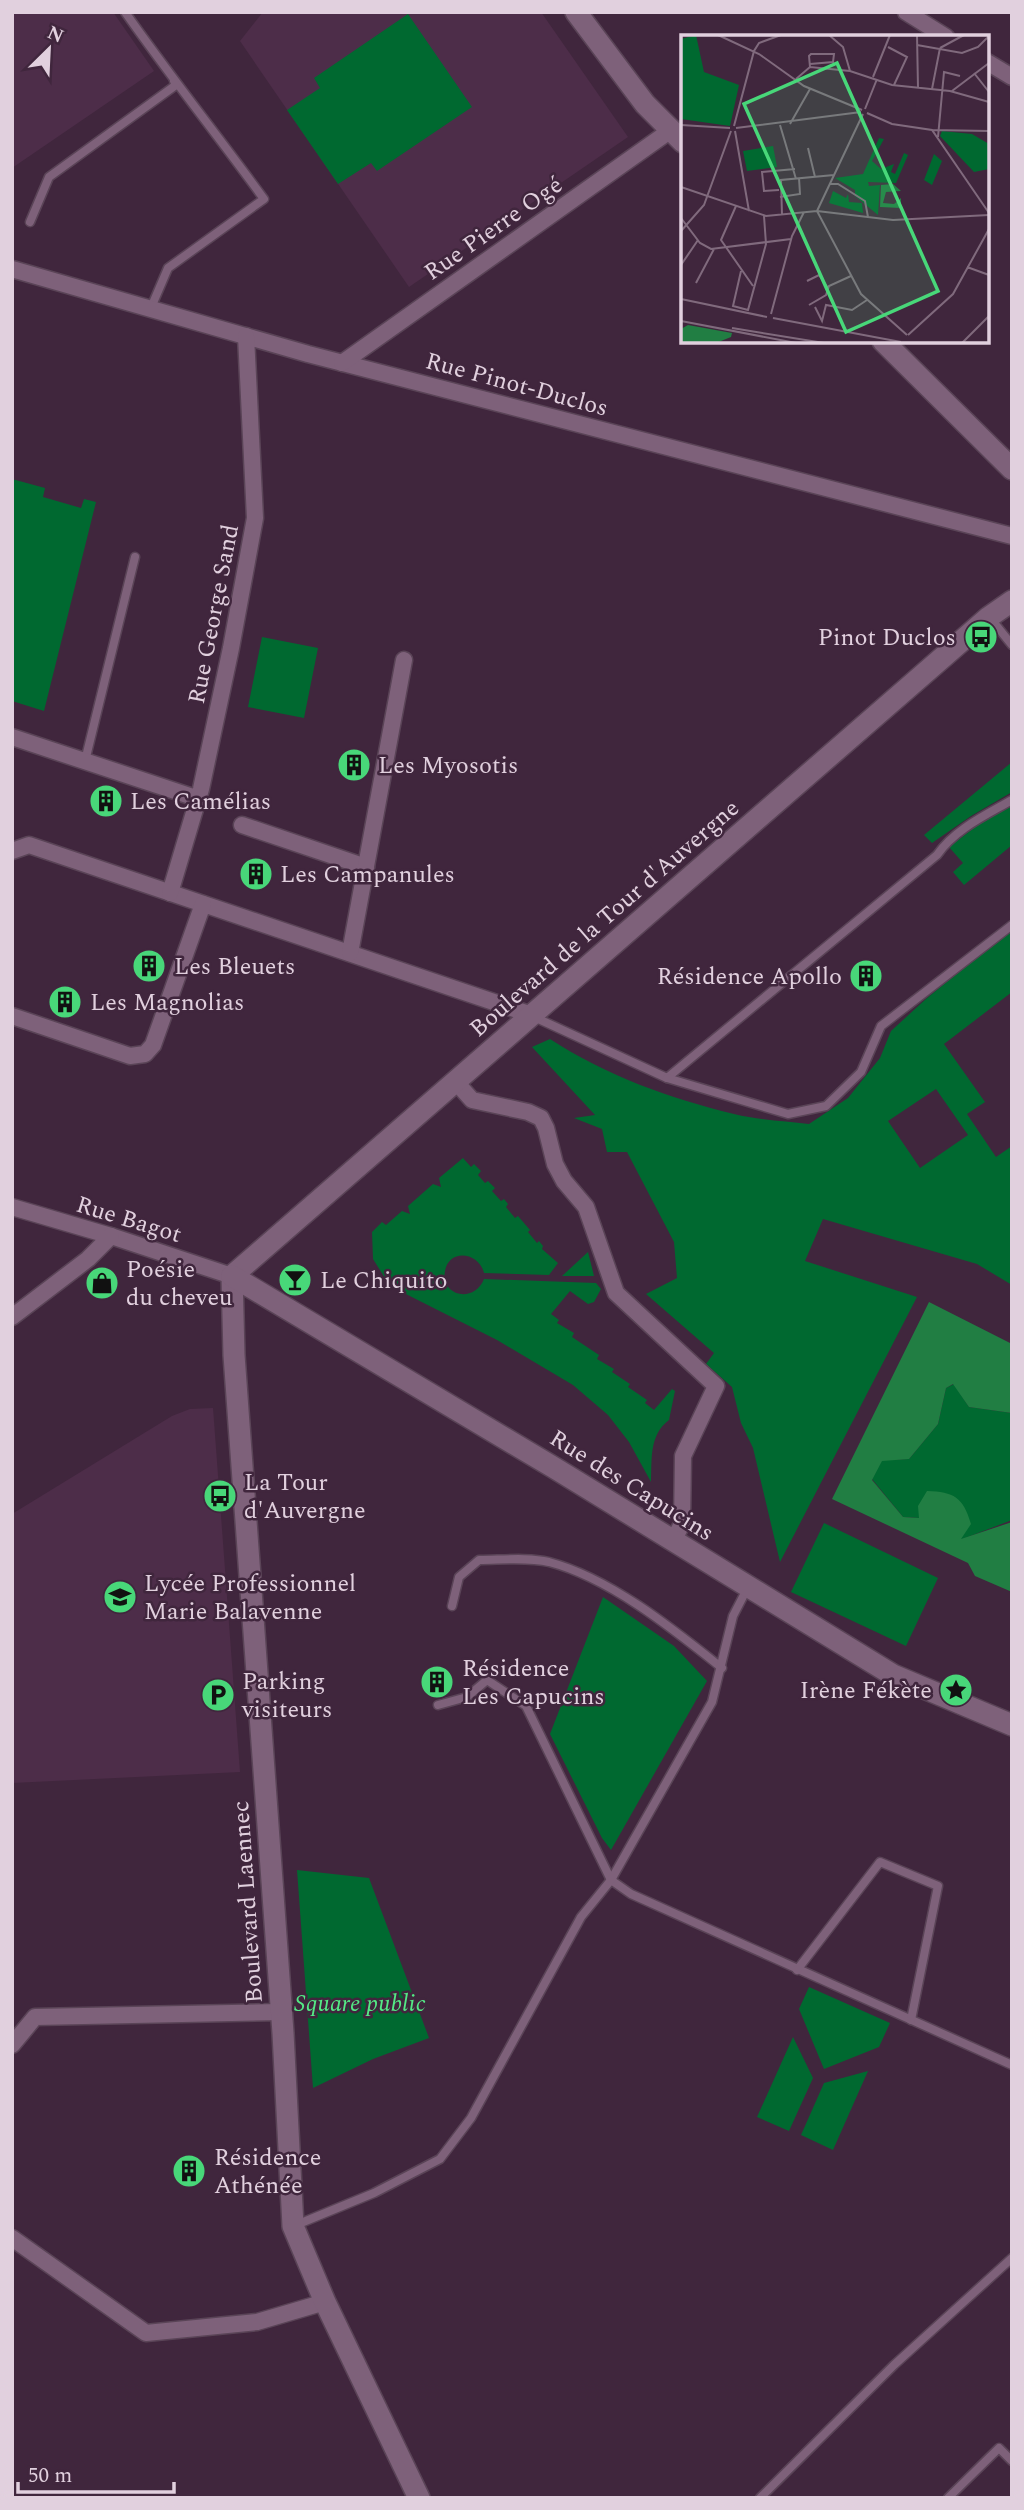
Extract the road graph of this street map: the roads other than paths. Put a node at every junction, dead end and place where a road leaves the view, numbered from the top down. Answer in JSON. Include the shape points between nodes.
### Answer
{"nodes":[{"id":1,"x":125,"y":12,"type":"edge"},
{"id":2,"x":576,"y":12,"type":"edge"},
{"id":3,"x":905,"y":12,"type":"edge"},
{"id":4,"x":943,"y":35,"type":"edge"},
{"id":5,"x":989,"y":63,"type":"edge"},
{"id":6,"x":168,"y":73,"type":"junction"},
{"id":7,"x":1012,"y":77,"type":"edge"},
{"id":8,"x":677,"y":136,"type":"edge"},
{"id":9,"x":30,"y":222,"type":"dead end"},
{"id":10,"x":12,"y":269,"type":"edge"},
{"id":11,"x":150,"y":310,"type":"junction"},
{"id":12,"x":246,"y":337,"type":"junction"},
{"id":13,"x":885,"y":343,"type":"edge"},
{"id":14,"x":342,"y":363,"type":"junction"},
{"id":15,"x":1012,"y":469,"type":"edge"},
{"id":16,"x":1012,"y":536,"type":"edge"},
{"id":17,"x":135,"y":557,"type":"dead end"},
{"id":18,"x":1012,"y":601,"type":"edge"},
{"id":19,"x":989,"y":617,"type":"junction"},
{"id":20,"x":1012,"y":645,"type":"edge"},
{"id":21,"x":404,"y":660,"type":"dead end"},
{"id":22,"x":12,"y":737,"type":"edge"},
{"id":23,"x":85,"y":761,"type":"junction"},
{"id":24,"x":199,"y":799,"type":"junction"},
{"id":25,"x":1012,"y":800,"type":"edge"},
{"id":26,"x":242,"y":825,"type":"dead end"},
{"id":27,"x":12,"y":851,"type":"edge"},
{"id":28,"x":366,"y":867,"type":"junction"},
{"id":29,"x":170,"y":893,"type":"junction"},
{"id":30,"x":203,"y":904,"type":"junction"},
{"id":31,"x":1012,"y":925,"type":"edge"},
{"id":32,"x":350,"y":953,"type":"junction"},
{"id":33,"x":532,"y":1015,"type":"junction"},
{"id":34,"x":12,"y":1016,"type":"edge"},
{"id":35,"x":667,"y":1078,"type":"junction"},
{"id":36,"x":456,"y":1082,"type":"junction"},
{"id":37,"x":12,"y":1207,"type":"edge"},
{"id":38,"x":111,"y":1236,"type":"junction"},
{"id":39,"x":232,"y":1276,"type":"junction"},
{"id":40,"x":12,"y":1317,"type":"edge"},
{"id":41,"x":673,"y":1541,"type":"junction"},
{"id":42,"x":748,"y":1587,"type":"junction"},
{"id":43,"x":452,"y":1606,"type":"dead end"},
{"id":44,"x":722,"y":1668,"type":"junction"},
{"id":45,"x":438,"y":1705,"type":"dead end"},
{"id":46,"x":1012,"y":1725,"type":"edge"},
{"id":47,"x":611,"y":1880,"type":"junction"},
{"id":48,"x":797,"y":1970,"type":"junction"},
{"id":49,"x":281,"y":2012,"type":"junction"},
{"id":50,"x":911,"y":2020,"type":"junction"},
{"id":51,"x":14,"y":2038,"type":"edge"},
{"id":52,"x":1012,"y":2065,"type":"edge"},
{"id":53,"x":293,"y":2226,"type":"junction"},
{"id":54,"x":12,"y":2238,"type":"edge"},
{"id":55,"x":1012,"y":2258,"type":"edge"},
{"id":56,"x":326,"y":2302,"type":"junction"},
{"id":57,"x":1012,"y":2461,"type":"edge"},
{"id":58,"x":419,"y":2498,"type":"edge"},
{"id":59,"x":760,"y":2498,"type":"edge"},
{"id":60,"x":948,"y":2498,"type":"edge"}],
"edges":[{"from":1,"to":6,"type":"lane"},
{"from":2,"to":8,"type":"street","via":[[622,76]]},
{"from":3,"to":4,"type":"street"},
{"from":5,"to":7,"type":"street"},
{"from":6,"to":9,"type":"lane","via":[[176,85],[49,177]]},
{"from":6,"to":11,"type":"lane","via":[[264,199],[168,268]]},
{"from":8,"to":14,"type":"street","name":"Rue Pierre Ogé"},
{"from":10,"to":11,"type":"street","name":"Rue Pinot-Duclos"},
{"from":11,"to":12,"type":"street","name":"Rue Pinot-Duclos"},
{"from":12,"to":14,"type":"street","name":"Rue Pinot-Duclos"},
{"from":12,"to":24,"type":"street","name":"Rue George Sand","via":[[255,518]]},
{"from":13,"to":15,"type":"street"},
{"from":14,"to":16,"type":"street","name":"Rue Pinot-Duclos"},
{"from":17,"to":23,"type":"lane"},
{"from":18,"to":19,"type":"street","name":"Boulevard de la Tour d'Auvergne"},
{"from":19,"to":20,"type":"lane"},
{"from":19,"to":33,"type":"street","name":"Boulevard de la Tour d'Auvergne"},
{"from":21,"to":28,"type":"street"},
{"from":22,"to":23,"type":"street"},
{"from":23,"to":24,"type":"street"},
{"from":24,"to":29,"type":"street","name":"Rue George Sand"},
{"from":25,"to":35,"type":"lane","via":[[945,844]]},
{"from":26,"to":28,"type":"street"},
{"from":27,"to":29,"type":"street","via":[[29,845]]},
{"from":28,"to":32,"type":"street"},
{"from":29,"to":30,"type":"street"},
{"from":30,"to":32,"type":"street"},
{"from":30,"to":34,"type":"street","via":[[153,1045],[145,1054],[130,1056]]},
{"from":31,"to":35,"type":"lane","via":[[881,1026],[861,1072],[826,1106],[788,1114]]},
{"from":32,"to":33,"type":"street"},
{"from":33,"to":35,"type":"lane"},
{"from":33,"to":36,"type":"street","name":"Boulevard de la Tour d'Auvergne"},
{"from":36,"to":39,"type":"street","name":"Boulevard de la Tour d'Auvergne"},
{"from":36,"to":41,"type":"street","via":[[472,1100],[541,1118],[555,1164],[586,1207],[616,1293],[716,1386],[683,1456],[682,1524]]},
{"from":37,"to":38,"type":"street","name":"Rue Bagot"},
{"from":38,"to":39,"type":"street","name":"Rue Bagot"},
{"from":38,"to":40,"type":"street"},
{"from":39,"to":41,"type":"street","name":"Rue des Capucins"},
{"from":39,"to":49,"type":"street","name":"Boulevard Laennec"},
{"from":41,"to":42,"type":"street","name":"Rue des Capucins"},
{"from":42,"to":44,"type":"lane","via":[[733,1616]]},
{"from":42,"to":46,"type":"street","name":"Rue des Capucins","via":[[893,1675]]},
{"from":43,"to":44,"type":"lane","via":[[459,1577],[479,1560],[546,1561],[591,1576],[680,1634]]},
{"from":44,"to":47,"type":"lane","via":[[712,1702]]},
{"from":45,"to":47,"type":"lane","via":[[467,1697],[488,1680],[526,1706]]},
{"from":47,"to":48,"type":"lane","via":[[672,1914]]},
{"from":47,"to":53,"type":"lane","via":[[581,1917],[471,2118],[440,2159],[374,2193]]},
{"from":48,"to":50,"type":"lane"},
{"from":48,"to":50,"type":"lane","via":[[880,1862],[939,1886]]},
{"from":49,"to":51,"type":"street","via":[[35,2017]]},
{"from":49,"to":53,"type":"street","name":"Boulevard Laennec"},
{"from":50,"to":52,"type":"lane"},
{"from":53,"to":56,"type":"street","name":"Boulevard Laennec"},
{"from":54,"to":56,"type":"street","via":[[146,2333],[257,2322]]},
{"from":55,"to":59,"type":"lane","via":[[894,2365]]},
{"from":56,"to":58,"type":"street","name":"Boulevard Laennec"},
{"from":57,"to":60,"type":"lane","via":[[999,2448]]}]}
